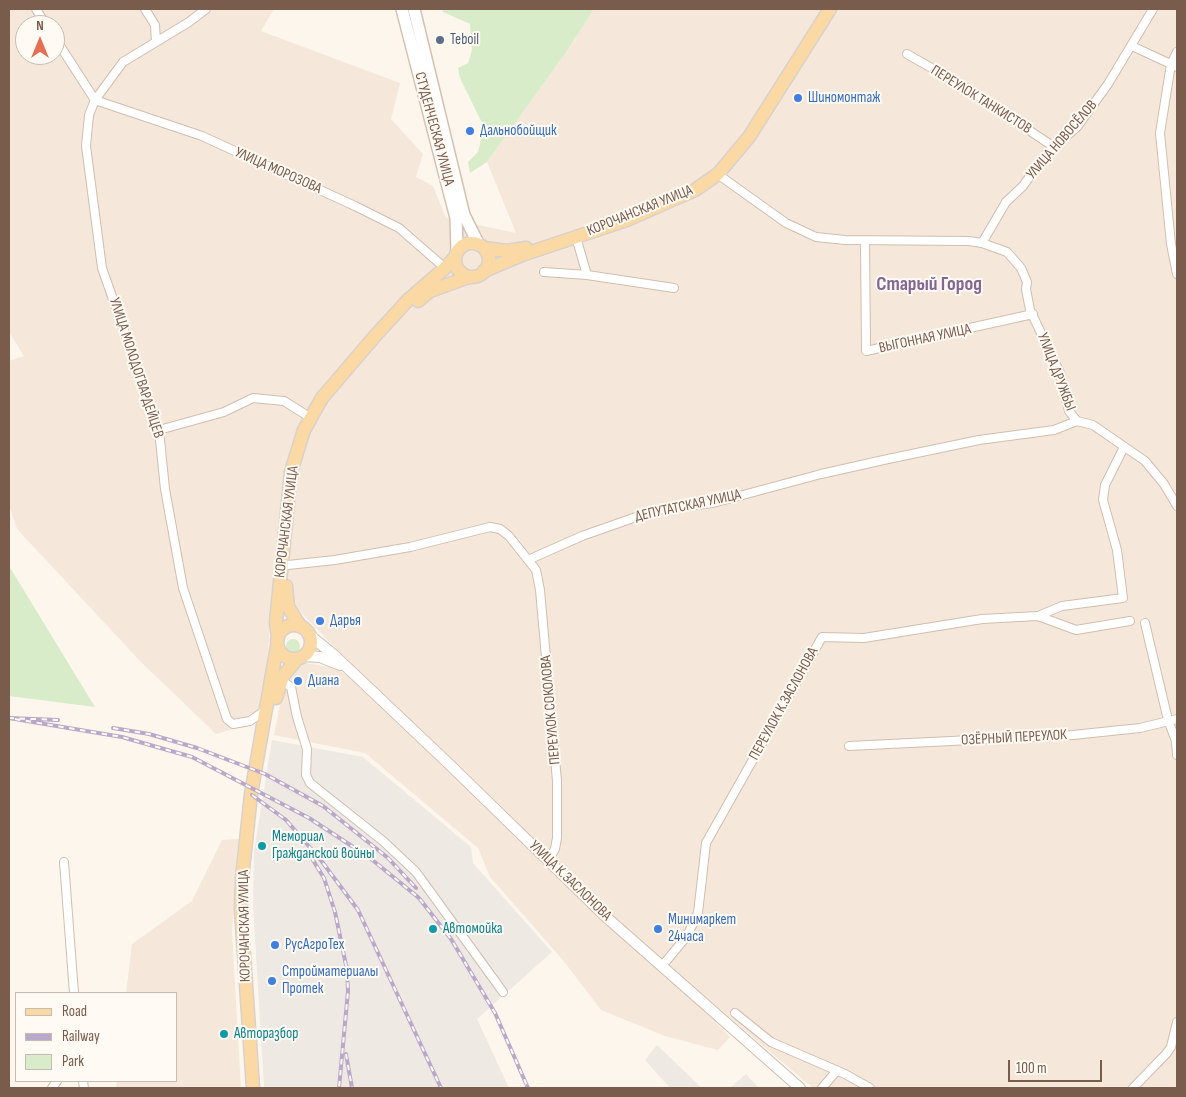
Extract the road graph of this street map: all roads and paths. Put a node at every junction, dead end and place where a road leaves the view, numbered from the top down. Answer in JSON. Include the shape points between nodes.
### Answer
{"nodes":[{"id":1,"x":145,"y":9,"type":"edge"},
{"id":2,"x":206,"y":9,"type":"edge"},
{"id":3,"x":402,"y":9,"type":"edge"},
{"id":4,"x":414,"y":9,"type":"edge"},
{"id":5,"x":820,"y":9,"type":"edge"},
{"id":6,"x":830,"y":9,"type":"edge"},
{"id":7,"x":1153,"y":9,"type":"edge"},
{"id":8,"x":156,"y":42,"type":"junction"},
{"id":9,"x":1132,"y":46,"type":"junction"},
{"id":10,"x":1177,"y":52,"type":"edge"},
{"id":11,"x":65,"y":53,"type":"edge"},
{"id":12,"x":907,"y":54,"type":"dead end"},
{"id":13,"x":1174,"y":65,"type":"edge"},
{"id":14,"x":96,"y":100,"type":"junction"},
{"id":15,"x":1054,"y":147,"type":"junction"},
{"id":16,"x":715,"y":172,"type":"junction"},
{"id":17,"x":576,"y":237,"type":"junction"},
{"id":18,"x":865,"y":241,"type":"junction"},
{"id":19,"x":982,"y":243,"type":"junction"},
{"id":20,"x":482,"y":246,"type":"junction"},
{"id":21,"x":456,"y":254,"type":"junction"},
{"id":22,"x":445,"y":268,"type":"junction"},
{"id":23,"x":484,"y":271,"type":"junction"},
{"id":24,"x":544,"y":272,"type":"dead end"},
{"id":25,"x":1177,"y":274,"type":"edge"},
{"id":26,"x":588,"y":276,"type":"junction"},
{"id":27,"x":469,"y":277,"type":"junction"},
{"id":28,"x":674,"y":288,"type":"dead end"},
{"id":29,"x":1033,"y":314,"type":"junction"},
{"id":30,"x":311,"y":418,"type":"junction"},
{"id":31,"x":1077,"y":422,"type":"junction"},
{"id":32,"x":159,"y":430,"type":"junction"},
{"id":33,"x":1124,"y":447,"type":"junction"},
{"id":34,"x":1177,"y":506,"type":"edge"},
{"id":35,"x":528,"y":560,"type":"junction"},
{"id":36,"x":288,"y":565,"type":"junction"},
{"id":37,"x":1038,"y":616,"type":"junction"},
{"id":38,"x":1130,"y":621,"type":"dead end"},
{"id":39,"x":1145,"y":623,"type":"dead end"},
{"id":40,"x":304,"y":630,"type":"junction"},
{"id":41,"x":277,"y":642,"type":"junction"},
{"id":42,"x":300,"y":657,"type":"junction"},
{"id":43,"x":346,"y":667,"type":"junction"},
{"id":44,"x":280,"y":680,"type":"junction"},
{"id":45,"x":267,"y":709,"type":"junction"},
{"id":46,"x":1177,"y":719,"type":"edge"},
{"id":47,"x":1168,"y":720,"type":"junction"},
{"id":48,"x":849,"y":746,"type":"dead end"},
{"id":49,"x":1177,"y":755,"type":"edge"},
{"id":50,"x":548,"y":861,"type":"junction"},
{"id":51,"x":64,"y":862,"type":"dead end"},
{"id":52,"x":662,"y":966,"type":"junction"},
{"id":53,"x":74,"y":992,"type":"edge"},
{"id":54,"x":503,"y":992,"type":"dead end"},
{"id":55,"x":735,"y":1013,"type":"dead end"},
{"id":56,"x":1177,"y":1022,"type":"edge"},
{"id":57,"x":744,"y":1029,"type":"junction"},
{"id":58,"x":834,"y":1074,"type":"dead end"},
{"id":59,"x":253,"y":1088,"type":"edge"},
{"id":60,"x":258,"y":1088,"type":"edge"},
{"id":61,"x":800,"y":1088,"type":"edge"},
{"id":62,"x":822,"y":1088,"type":"edge"},
{"id":63,"x":870,"y":1088,"type":"edge"},
{"id":64,"x":1133,"y":1088,"type":"edge"}],
"edges":[{"from":1,"to":8,"type":"street","via":[[156,25]]},
{"from":2,"to":8,"type":"street","name":"УЛИЦА МОЛОДОГВАРДЕЙЦЕВ"},
{"from":3,"to":21,"type":"main road","name":"СТУДЕНЧЕСКАЯ УЛИЦА","via":[[456,218]]},
{"from":4,"to":20,"type":"main road","name":"СТУДЕНЧЕСКАЯ УЛИЦА","via":[[464,215]]},
{"from":5,"to":16,"type":"main road","name":"КОРОЧАНСКАЯ УЛИЦА","via":[[744,133]]},
{"from":6,"to":16,"type":"main road","name":"КОРОЧАНСКАЯ УЛИЦА","via":[[750,136]]},
{"from":7,"to":9,"type":"street","name":"УЛИЦА НОВОСЁЛОВ"},
{"from":8,"to":14,"type":"street","name":"УЛИЦА МОЛОДОГВАРДЕЙЦЕВ","via":[[123,62]]},
{"from":9,"to":13,"type":"street"},
{"from":9,"to":15,"type":"street","name":"УЛИЦА НОВОСЁЛОВ","via":[[1077,127]]},
{"from":10,"to":13,"type":"street"},
{"from":11,"to":14,"type":"street"},
{"from":12,"to":15,"type":"street","name":"ПЕРЕУЛОК ТАНКИСТОВ","via":[[963,86]]},
{"from":13,"to":25,"type":"street","via":[[1160,133]]},
{"from":14,"to":22,"type":"street","name":"УЛИЦА МОРОЗОВА","via":[[202,136],[355,206],[399,228]]},
{"from":14,"to":32,"type":"street","name":"УЛИЦА МОЛОДОГВАРДЕЙЦЕВ","via":[[89,115],[86,146],[102,268]]},
{"from":15,"to":19,"type":"street","name":"УЛИЦА НОВОСЁЛОВ","via":[[1006,202]]},
{"from":16,"to":17,"type":"main road","name":"КОРОЧАНСКАЯ УЛИЦА","via":[[695,190]]},
{"from":16,"to":18,"type":"street","via":[[786,223],[816,237]]},
{"from":16,"to":20,"type":"main road","name":"КОРОЧАНСКАЯ УЛИЦА","via":[[625,215],[519,250]]},
{"from":17,"to":23,"type":"main road","name":"КОРОЧАНСКАЯ УЛИЦА"},
{"from":17,"to":26,"type":"street"},
{"from":18,"to":19,"type":"street"},
{"from":18,"to":29,"type":"street","name":"ВЫГОННАЯ УЛИЦА","via":[[866,351]]},
{"from":19,"to":29,"type":"street","name":"УЛИЦА ДРУЖБЫ","via":[[1007,252],[1021,268]]},
{"from":20,"to":21,"type":"main road","via":[[469,243]]},
{"from":20,"to":23,"type":"main road","via":[[489,262]]},
{"from":21,"to":22,"type":"main road","name":"КОРОЧАНСКАЯ УЛИЦА"},
{"from":21,"to":27,"type":"main road","via":[[456,267]]},
{"from":22,"to":30,"type":"main road","name":"КОРОЧАНСКАЯ УЛИЦА","via":[[416,292],[375,336],[330,388]]},
{"from":23,"to":27,"type":"main road"},
{"from":24,"to":26,"type":"street"},
{"from":26,"to":28,"type":"street"},
{"from":27,"to":36,"type":"main road","name":"КОРОЧАНСКАЯ УЛИЦА","via":[[430,291],[416,302],[322,410],[309,432],[296,472]]},
{"from":29,"to":31,"type":"street","name":"УЛИЦА ДРУЖБЫ","via":[[1060,373],[1069,411]]},
{"from":30,"to":32,"type":"street","via":[[284,401],[253,398],[224,412]]},
{"from":30,"to":41,"type":"main road","name":"КОРОЧАНСКАЯ УЛИЦА","via":[[290,472],[276,622]]},
{"from":31,"to":33,"type":"street","name":"УЛИЦА ДРУЖБЫ","via":[[1093,425]]},
{"from":31,"to":35,"type":"street","name":"ДЕПУТАТСКАЯ УЛИЦА","via":[[1054,430],[979,440],[879,461],[713,503],[656,510],[590,533]]},
{"from":32,"to":45,"type":"street","name":"УЛИЦА МОЛОДОГВАРДЕЙЦЕВ","via":[[165,489],[183,588],[227,719],[233,724],[250,721]]},
{"from":33,"to":34,"type":"street","name":"УЛИЦА ДРУЖБЫ","via":[[1144,461],[1164,484]]},
{"from":33,"to":37,"type":"street","name":"ПЕРЕУЛОК К.ЗАСЛОНОВА","via":[[1105,484],[1103,500],[1117,550],[1124,598],[1062,606]]},
{"from":35,"to":36,"type":"street","via":[[509,536],[500,529],[490,528],[410,547]]},
{"from":35,"to":50,"type":"street","name":"ПЕРЕУЛОК СОКОЛОВА","via":[[536,570],[540,590],[557,781],[557,838]]},
{"from":36,"to":40,"type":"main road","name":"КОРОЧАНСКАЯ УЛИЦА","via":[[286,600],[293,617]]},
{"from":37,"to":38,"type":"street","name":"ПЕРЕУЛОК К.ЗАСЛОНОВА","via":[[1076,630]]},
{"from":37,"to":52,"type":"street","name":"ПЕРЕУЛОК К.ЗАСЛОНОВА","via":[[982,619],[864,638],[822,638],[706,843],[698,913],[687,936]]},
{"from":39,"to":47,"type":"street"},
{"from":40,"to":41,"type":"main road","via":[[287,627]]},
{"from":40,"to":42,"type":"main road","via":[[310,646]]},
{"from":40,"to":43,"type":"street","name":"УЛИЦА К.ЗАСЛОНОВА"},
{"from":41,"to":42,"type":"main road","via":[[284,656]]},
{"from":41,"to":45,"type":"main road","name":"КОРОЧАНСКАЯ УЛИЦА"},
{"from":42,"to":43,"type":"street","name":"УЛИЦА К.ЗАСЛОНОВА","via":[[320,657]]},
{"from":42,"to":44,"type":"main road","name":"КОРОЧАНСКАЯ УЛИЦА"},
{"from":43,"to":50,"type":"street","name":"УЛИЦА К.ЗАСЛОНОВА"},
{"from":44,"to":54,"type":"street","via":[[291,686],[307,749],[306,775],[310,783],[383,841],[416,872]]},
{"from":44,"to":60,"type":"main road","name":"КОРОЧАНСКАЯ УЛИЦА","via":[[258,790],[248,879]]},
{"from":45,"to":59,"type":"main road","name":"КОРОЧАНСКАЯ УЛИЦА","via":[[251,794],[242,879]]},
{"from":46,"to":47,"type":"street","name":"ОЗЁРНЫЙ ПЕРЕУЛОК"},
{"from":47,"to":48,"type":"street","name":"ОЗЁРНЫЙ ПЕРЕУЛОК","via":[[1140,728],[1073,735]]},
{"from":47,"to":49,"type":"street","via":[[1176,741]]},
{"from":50,"to":52,"type":"street","name":"УЛИЦА К.ЗАСЛОНОВА"},
{"from":51,"to":53,"type":"street"},
{"from":52,"to":57,"type":"street","name":"УЛИЦА К.ЗАСЛОНОВА"},
{"from":55,"to":57,"type":"street"},
{"from":56,"to":64,"type":"street","via":[[1166,1054]]},
{"from":57,"to":61,"type":"street","name":"УЛИЦА К.ЗАСЛОНОВА"},
{"from":57,"to":63,"type":"street"},
{"from":58,"to":62,"type":"street"}]}
